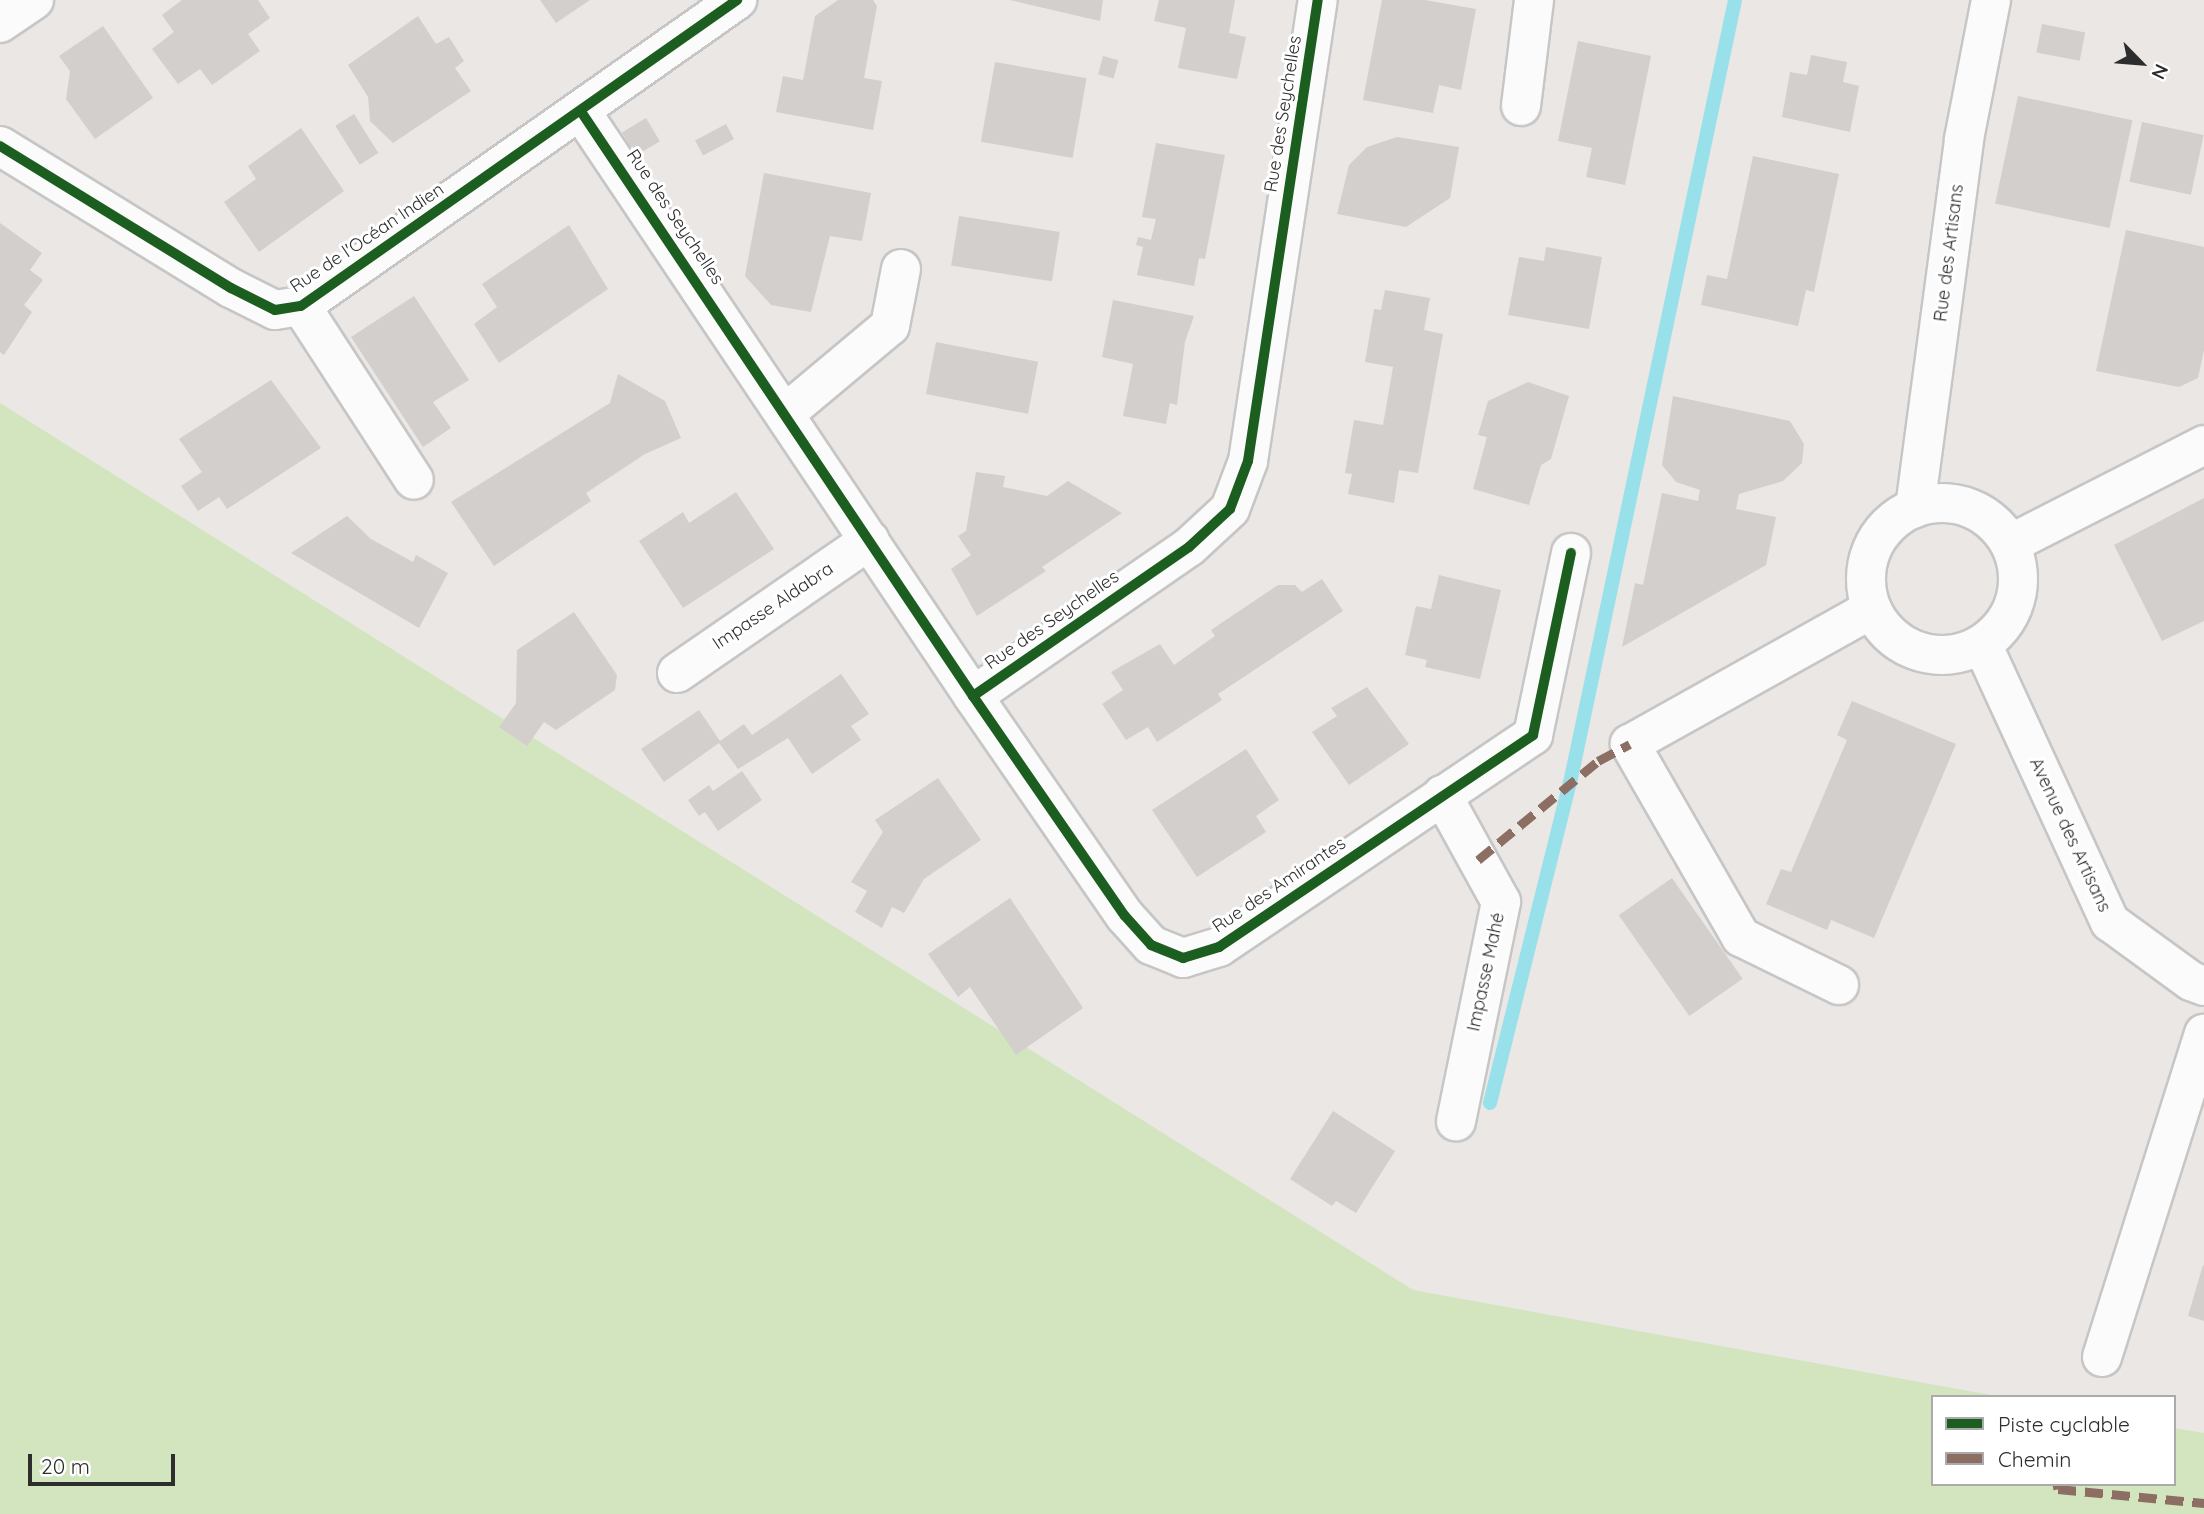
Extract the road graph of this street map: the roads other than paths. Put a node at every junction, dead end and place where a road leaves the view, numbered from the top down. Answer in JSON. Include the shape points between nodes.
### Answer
{"nodes":[{"id":1,"x":33,"y":0,"type":"edge"},
{"id":2,"x":737,"y":0,"type":"edge"},
{"id":3,"x":1318,"y":0,"type":"edge"},
{"id":4,"x":1534,"y":0,"type":"edge"},
{"id":5,"x":1991,"y":0,"type":"edge"},
{"id":6,"x":0,"y":23,"type":"edge"},
{"id":7,"x":1521,"y":106,"type":"dead end"},
{"id":8,"x":582,"y":113,"type":"junction"},
{"id":9,"x":0,"y":146,"type":"edge"},
{"id":10,"x":901,"y":269,"type":"dead end"},
{"id":11,"x":301,"y":306,"type":"junction"},
{"id":12,"x":787,"y":412,"type":"junction"},
{"id":13,"x":2204,"y":445,"type":"edge"},
{"id":14,"x":414,"y":481,"type":"dead end"},
{"id":15,"x":1915,"y":508,"type":"junction"},
{"id":16,"x":870,"y":540,"type":"junction"},
{"id":17,"x":2010,"y":544,"type":"junction"},
{"id":18,"x":1571,"y":553,"type":"dead end"},
{"id":19,"x":1872,"y":609,"type":"junction"},
{"id":20,"x":1982,"y":644,"type":"junction"},
{"id":21,"x":677,"y":673,"type":"dead end"},
{"id":22,"x":973,"y":696,"type":"junction"},
{"id":23,"x":1443,"y":795,"type":"junction"},
{"id":24,"x":1839,"y":985,"type":"dead end"},
{"id":25,"x":2204,"y":986,"type":"edge"},
{"id":26,"x":2204,"y":1034,"type":"edge"},
{"id":27,"x":1456,"y":1121,"type":"dead end"},
{"id":28,"x":2102,"y":1357,"type":"dead end"}],
"edges":[{"from":1,"to":6,"type":"street"},
{"from":2,"to":8,"type":"street","name":"Rue de l'Océan Indien"},
{"from":3,"to":22,"type":"street","name":"Rue des Seychelles","via":[[1248,461],[1230,509],[1189,547]]},
{"from":4,"to":7,"type":"street"},
{"from":5,"to":15,"type":"street","name":"Rue des Artisans","via":[[1964,139]]},
{"from":8,"to":11,"type":"street","name":"Rue de l'Océan Indien"},
{"from":8,"to":12,"type":"street","name":"Rue des Seychelles"},
{"from":9,"to":11,"type":"street","name":"Rue de l'Océan Indien","via":[[231,289],[275,310]]},
{"from":10,"to":12,"type":"street","via":[[890,326]]},
{"from":11,"to":14,"type":"street"},
{"from":12,"to":16,"type":"street","name":"Rue des Seychelles"},
{"from":13,"to":17,"type":"street"},
{"from":15,"to":17,"type":"street","via":[[1937,503],[1970,509],[1998,526]]},
{"from":15,"to":19,"type":"street","via":[[1894,520],[1873,549],[1866,585]]},
{"from":16,"to":21,"type":"street","name":"Impasse Aldabra"},
{"from":16,"to":22,"type":"street","name":"Rue des Seychelles"},
{"from":17,"to":20,"type":"street","via":[[2018,566],[2018,589],[2011,610]]},
{"from":18,"to":23,"type":"street","name":"Rue des Amirantes","via":[[1533,735]]},
{"from":19,"to":20,"type":"street","via":[[1886,631],[1907,647],[1932,655],[1958,654]]},
{"from":19,"to":24,"type":"street","via":[[1630,744],[1741,937]]},
{"from":20,"to":25,"type":"street","name":"Avenue des Artisans","via":[[2110,922]]},
{"from":22,"to":23,"type":"street","name":"Rue des Amirantes","via":[[1125,916],[1151,945],[1183,957],[1219,947]]},
{"from":23,"to":27,"type":"street","name":"Impasse Mahé","via":[[1500,902]]},
{"from":26,"to":28,"type":"street"}]}
